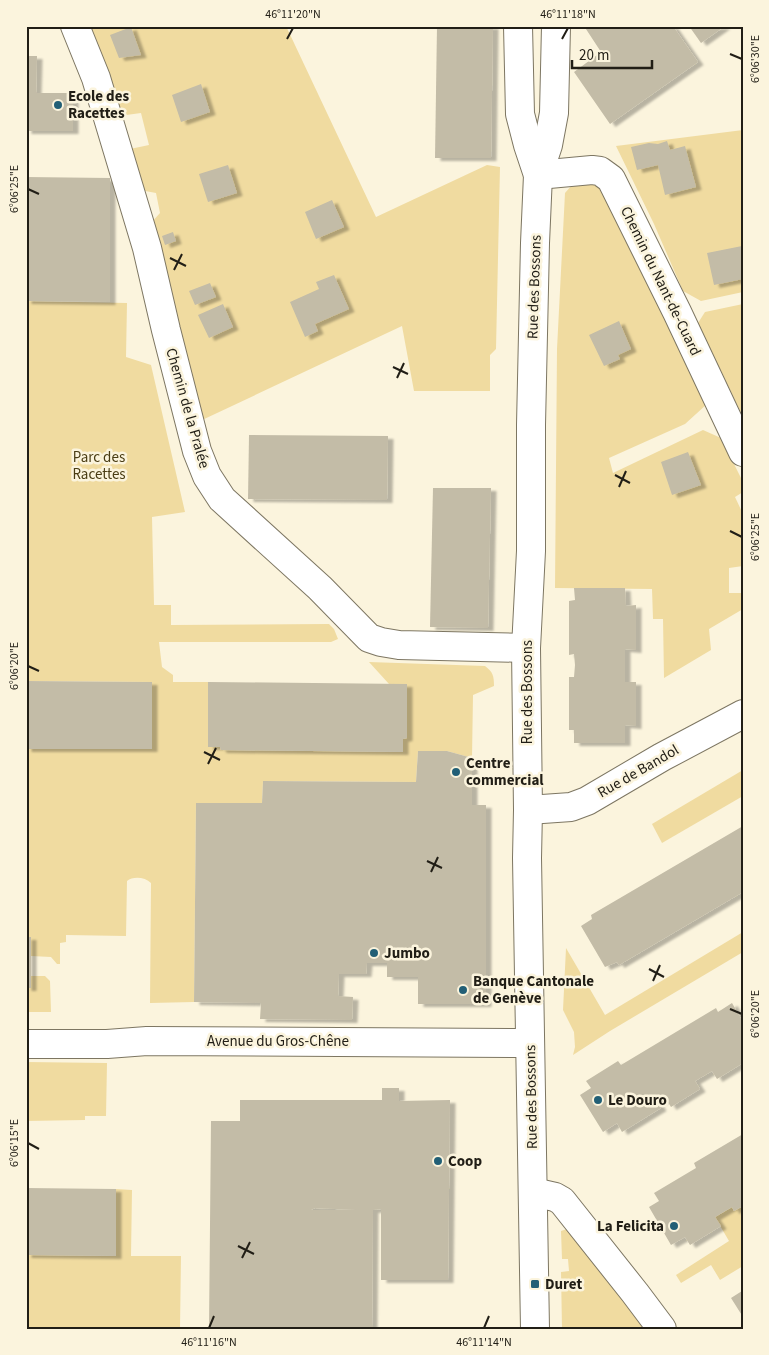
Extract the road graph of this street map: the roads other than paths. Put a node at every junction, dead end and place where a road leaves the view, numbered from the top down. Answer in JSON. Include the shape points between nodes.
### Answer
{"nodes":[{"id":1,"x":75,"y":26,"type":"edge"},
{"id":2,"x":518,"y":26,"type":"edge"},
{"id":3,"x":556,"y":26,"type":"edge"},
{"id":4,"x":519,"y":80,"type":"junction"},
{"id":5,"x":555,"y":80,"type":"junction"},
{"id":6,"x":538,"y":175,"type":"junction"},
{"id":7,"x":743,"y":452,"type":"edge"},
{"id":8,"x":526,"y":648,"type":"junction"},
{"id":9,"x":743,"y":714,"type":"edge"},
{"id":10,"x":528,"y":810,"type":"junction"},
{"id":11,"x":530,"y":1043,"type":"junction"},
{"id":12,"x":26,"y":1044,"type":"edge"},
{"id":13,"x":533,"y":1192,"type":"junction"},
{"id":14,"x":535,"y":1329,"type":"edge"},
{"id":15,"x":662,"y":1329,"type":"edge"}],
"edges":[{"from":1,"to":8,"type":"street","name":"Chemin de la Pralée","via":[[96,78],[147,248],[197,450],[207,476],[222,499],[320,588],[369,638],[399,644]]},
{"from":2,"to":4,"type":"street","name":"Rue des Bossons"},
{"from":3,"to":5,"type":"street","name":"Rue des Bossons"},
{"from":4,"to":5,"type":"street"},
{"from":4,"to":6,"type":"street","name":"Rue des Bossons","via":[[520,114]]},
{"from":5,"to":6,"type":"street","name":"Rue des Bossons","via":[[554,113]]},
{"from":6,"to":7,"type":"street","name":"Chemin du Nant-de-Cuard","via":[[592,170],[600,171],[611,179]]},
{"from":6,"to":8,"type":"street","name":"Rue des Bossons","via":[[531,551]]},
{"from":8,"to":10,"type":"street","name":"Rue des Bossons"},
{"from":9,"to":10,"type":"street","name":"Rue de Bandol","via":[[587,801],[571,807]]},
{"from":10,"to":11,"type":"street","name":"Rue des Bossons"},
{"from":11,"to":12,"type":"street","name":"Avenue du Gros-Chêne","via":[[147,1041]]},
{"from":11,"to":13,"type":"street","name":"Rue des Bossons"},
{"from":13,"to":14,"type":"street","name":"Rue des Bossons"},
{"from":13,"to":15,"type":"street","via":[[562,1201]]}]}
